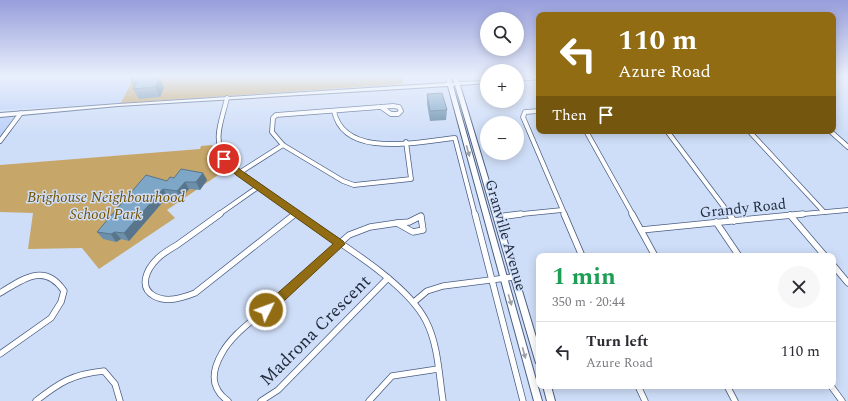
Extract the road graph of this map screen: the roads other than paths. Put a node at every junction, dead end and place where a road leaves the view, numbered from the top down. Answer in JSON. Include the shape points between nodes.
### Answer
{"nodes":[{"id":1,"x":302,"y":96,"type":"edge"},
{"id":2,"x":453,"y":96,"type":"edge"},
{"id":3,"x":461,"y":96,"type":"edge"},
{"id":4,"x":226,"y":100,"type":"junction"},
{"id":5,"x":381,"y":107,"type":"junction"},
{"id":6,"x":334,"y":111,"type":"junction"},
{"id":7,"x":536,"y":111,"type":"edge"},
{"id":8,"x":20,"y":113,"type":"junction"},
{"id":9,"x":0,"y":115,"type":"edge"},
{"id":10,"x":588,"y":134,"type":"edge"},
{"id":11,"x":669,"y":134,"type":"edge"},
{"id":12,"x":752,"y":134,"type":"edge"},
{"id":13,"x":833,"y":134,"type":"edge"},
{"id":14,"x":0,"y":141,"type":"edge"},
{"id":15,"x":406,"y":142,"type":"junction"},
{"id":16,"x":283,"y":145,"type":"junction"},
{"id":17,"x":848,"y":147,"type":"edge"},
{"id":18,"x":239,"y":173,"type":"junction"},
{"id":19,"x":258,"y":187,"type":"junction"},
{"id":20,"x":562,"y":210,"type":"junction"},
{"id":21,"x":848,"y":210,"type":"edge"},
{"id":22,"x":824,"y":212,"type":"junction"},
{"id":23,"x":296,"y":214,"type":"junction"},
{"id":24,"x":790,"y":215,"type":"junction"},
{"id":25,"x":497,"y":217,"type":"junction"},
{"id":26,"x":734,"y":221,"type":"junction"},
{"id":27,"x":716,"y":222,"type":"junction"},
{"id":28,"x":397,"y":223,"type":"junction"},
{"id":29,"x":641,"y":230,"type":"junction"},
{"id":30,"x":340,"y":244,"type":"junction"},
{"id":31,"x":581,"y":253,"type":"edge"},
{"id":32,"x":653,"y":253,"type":"edge"},
{"id":33,"x":738,"y":253,"type":"edge"},
{"id":34,"x":822,"y":253,"type":"edge"},
{"id":35,"x":836,"y":268,"type":"edge"},
{"id":36,"x":514,"y":277,"type":"junction"},
{"id":37,"x":388,"y":278,"type":"junction"},
{"id":38,"x":504,"y":279,"type":"junction"},
{"id":39,"x":491,"y":280,"type":"junction"},
{"id":40,"x":847,"y":281,"type":"edge"},
{"id":41,"x":0,"y":293,"type":"edge"},
{"id":42,"x":414,"y":302,"type":"junction"},
{"id":43,"x":536,"y":350,"type":"edge"},
{"id":44,"x":0,"y":354,"type":"edge"},
{"id":45,"x":438,"y":369,"type":"junction"},
{"id":46,"x":548,"y":389,"type":"edge"},
{"id":47,"x":639,"y":389,"type":"edge"},
{"id":48,"x":729,"y":389,"type":"edge"},
{"id":49,"x":833,"y":389,"type":"edge"},
{"id":50,"x":36,"y":401,"type":"edge"},
{"id":51,"x":120,"y":401,"type":"edge"},
{"id":52,"x":228,"y":401,"type":"edge"},
{"id":53,"x":261,"y":401,"type":"edge"},
{"id":54,"x":369,"y":401,"type":"edge"},
{"id":55,"x":443,"y":401,"type":"edge"},
{"id":56,"x":523,"y":401,"type":"edge"},
{"id":57,"x":538,"y":401,"type":"edge"},
{"id":58,"x":551,"y":401,"type":"edge"},
{"id":59,"x":645,"y":401,"type":"edge"},
{"id":60,"x":735,"y":401,"type":"edge"},
{"id":61,"x":842,"y":401,"type":"edge"}],
"edges":[{"from":1,"to":4,"type":"main road"},
{"from":2,"to":38,"type":"main road","name":"Granville Avenue","one_way":true},
{"from":3,"to":25,"type":"main road","name":"Granville Avenue"},
{"from":4,"to":8,"type":"main road"},
{"from":4,"to":18,"type":"street","via":[[217,143],[226,162]]},
{"from":5,"to":5,"type":"street","via":[[393,115],[401,111],[397,106]]},
{"from":5,"to":6,"type":"street"},
{"from":6,"to":15,"type":"street","via":[[338,124],[363,140],[380,144]]},
{"from":6,"to":16,"type":"street","via":[[274,116],[272,132]]},
{"from":7,"to":20,"type":"street","via":[[525,112],[523,117]]},
{"from":8,"to":9,"type":"main road"},
{"from":8,"to":14,"type":"street"},
{"from":10,"to":29,"type":"street"},
{"from":11,"to":26,"type":"street"},
{"from":12,"to":22,"type":"street"},
{"from":13,"to":17,"type":"street"},
{"from":15,"to":16,"type":"street","via":[[411,179],[368,184],[343,181]]},
{"from":15,"to":39,"type":"street","via":[[455,138]]},
{"from":16,"to":18,"type":"street"},
{"from":18,"to":19,"type":"street"},
{"from":19,"to":23,"type":"street"},
{"from":19,"to":23,"type":"street","via":[[151,265],[146,278],[146,286],[151,295],[169,301],[195,293]]},
{"from":20,"to":25,"type":"street"},
{"from":20,"to":31,"type":"street"},
{"from":21,"to":22,"type":"street","name":"Grandy Road"},
{"from":22,"to":24,"type":"street","name":"Grandy Road"},
{"from":23,"to":30,"type":"street"},
{"from":24,"to":26,"type":"street","name":"Grandy Road"},
{"from":24,"to":34,"type":"street"},
{"from":25,"to":36,"type":"main road","name":"Granville Avenue"},
{"from":26,"to":27,"type":"street","name":"Grandy Road"},
{"from":27,"to":29,"type":"street","name":"Grandy Road"},
{"from":27,"to":33,"type":"street"},
{"from":28,"to":28,"type":"street","via":[[413,232],[423,230],[421,216],[408,222]]},
{"from":28,"to":30,"type":"street","via":[[361,229],[349,235]]},
{"from":29,"to":32,"type":"street"},
{"from":30,"to":37,"type":"street"},
{"from":30,"to":52,"type":"street","via":[[231,340],[223,350],[216,363],[213,380],[218,392]]},
{"from":35,"to":40,"type":"street"},
{"from":36,"to":38,"type":"street"},
{"from":36,"to":43,"type":"main road","name":"Granville Avenue"},
{"from":37,"to":42,"type":"street"},
{"from":37,"to":53,"type":"street","name":"Madrona Crescent","via":[[278,390]]},
{"from":38,"to":39,"type":"street"},
{"from":38,"to":57,"type":"main road","name":"Granville Avenue","one_way":true},
{"from":39,"to":42,"type":"street","via":[[443,286],[427,291]]},
{"from":39,"to":56,"type":"street"},
{"from":41,"to":44,"type":"street","via":[[24,279],[43,275],[54,276],[64,291],[61,302],[51,318]]},
{"from":42,"to":45,"type":"street","via":[[424,316],[431,334]]},
{"from":45,"to":54,"type":"street","via":[[392,376]]},
{"from":45,"to":55,"type":"street"},
{"from":46,"to":58,"type":"main road"},
{"from":47,"to":59,"type":"street"},
{"from":48,"to":60,"type":"street"},
{"from":49,"to":61,"type":"street"},
{"from":50,"to":51,"type":"street","via":[[67,377],[84,372],[104,371],[112,378]]}]}
